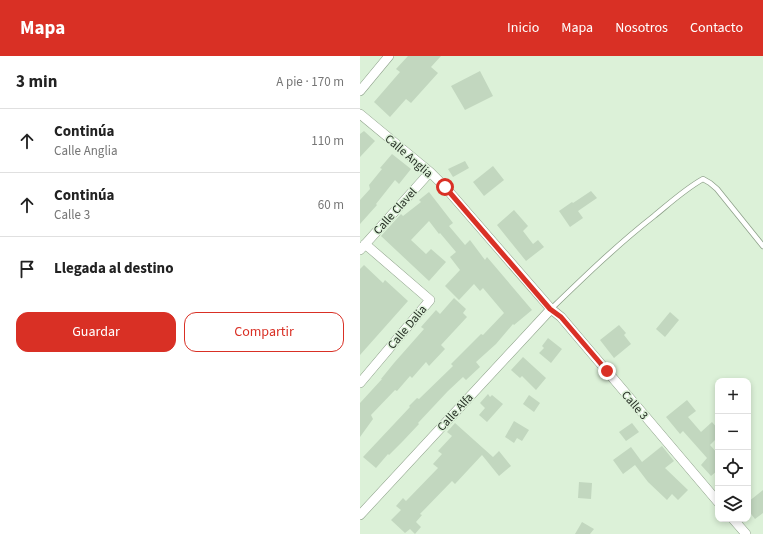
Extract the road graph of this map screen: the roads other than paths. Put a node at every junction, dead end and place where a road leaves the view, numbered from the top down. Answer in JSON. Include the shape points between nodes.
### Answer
{"nodes":[{"id":1,"x":389,"y":56,"type":"edge"},
{"id":2,"x":360,"y":91,"type":"edge"},
{"id":3,"x":360,"y":114,"type":"edge"},
{"id":4,"x":430,"y":172,"type":"junction"},
{"id":5,"x":763,"y":246,"type":"edge"},
{"id":6,"x":362,"y":247,"type":"edge"},
{"id":7,"x":550,"y":309,"type":"junction"},
{"id":8,"x":360,"y":383,"type":"edge"},
{"id":9,"x":715,"y":498,"type":"edge"},
{"id":10,"x":360,"y":515,"type":"edge"},
{"id":11,"x":736,"y":522,"type":"edge"},
{"id":12,"x":746,"y":534,"type":"edge"}],
"edges":[{"from":1,"to":2,"type":"street"},
{"from":3,"to":4,"type":"street","name":"Calle Anglia"},
{"from":4,"to":6,"type":"street","name":"Calle Clavel"},
{"from":4,"to":7,"type":"street","name":"Calle Anglia"},
{"from":5,"to":7,"type":"lane","via":[[717,189],[703,180],[688,188],[644,223],[594,266]]},
{"from":6,"to":8,"type":"street","name":"Calle Dalia","via":[[430,300]]},
{"from":7,"to":9,"type":"street","name":"Calle 3","via":[[561,317]]},
{"from":7,"to":10,"type":"street","name":"Calle Alfa"},
{"from":11,"to":12,"type":"street"}]}
